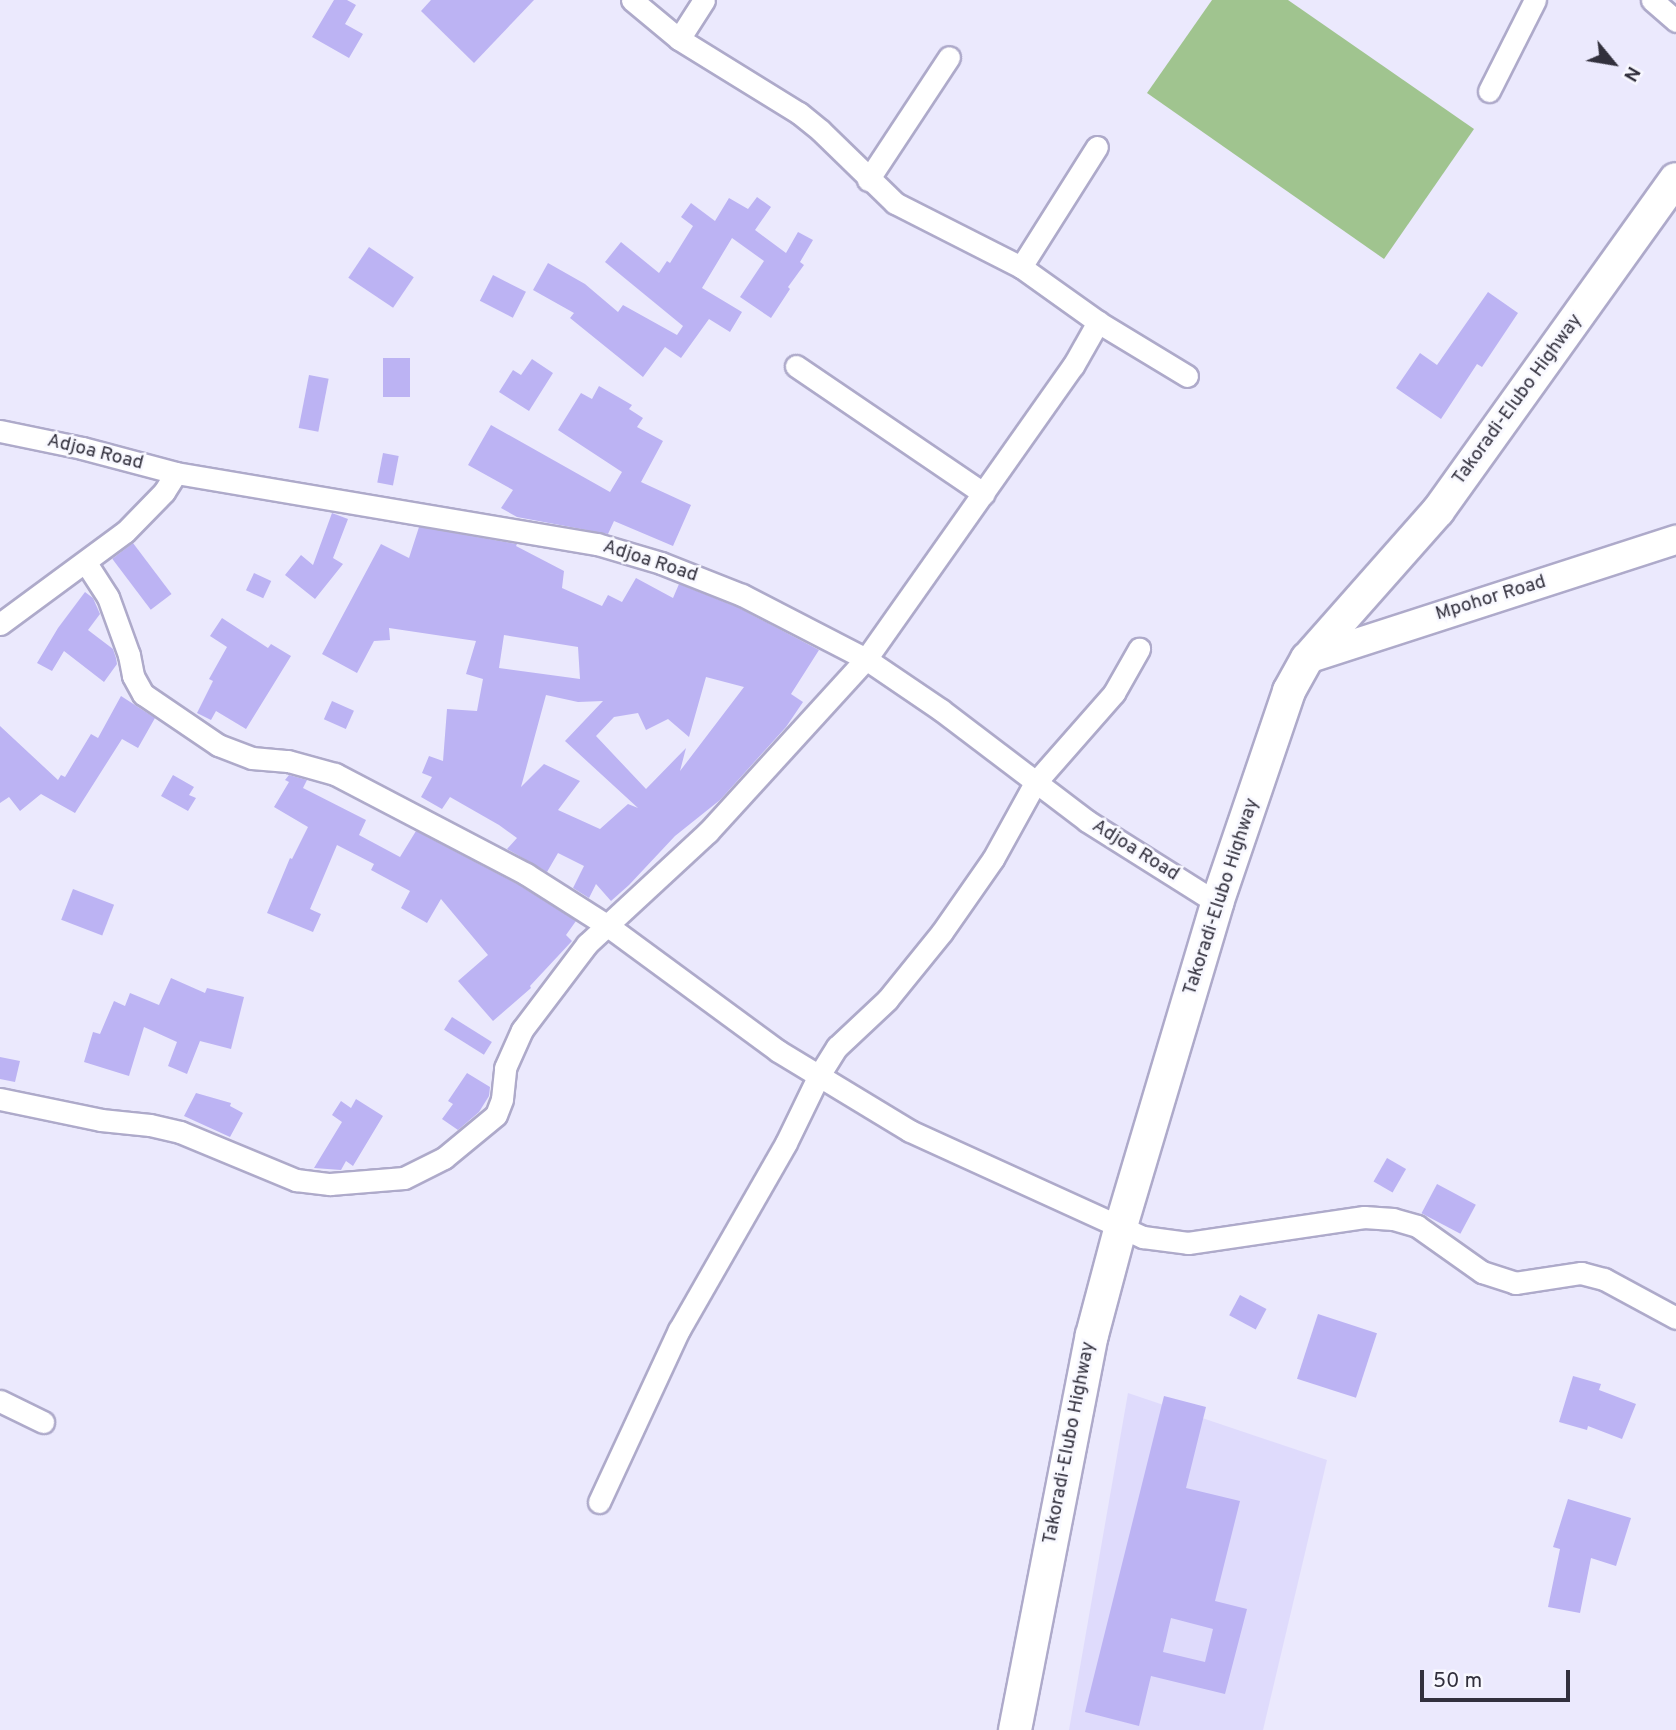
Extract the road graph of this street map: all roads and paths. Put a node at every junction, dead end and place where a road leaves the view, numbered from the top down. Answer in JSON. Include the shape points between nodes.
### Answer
{"nodes":[{"id":1,"x":632,"y":0,"type":"edge"},
{"id":2,"x":704,"y":0,"type":"edge"},
{"id":3,"x":1535,"y":0,"type":"edge"},
{"id":4,"x":1652,"y":0,"type":"edge"},
{"id":5,"x":1676,"y":21,"type":"edge"},
{"id":6,"x":679,"y":39,"type":"junction"},
{"id":7,"x":949,"y":57,"type":"dead end"},
{"id":8,"x":1489,"y":91,"type":"dead end"},
{"id":9,"x":1097,"y":147,"type":"dead end"},
{"id":10,"x":1676,"y":179,"type":"edge"},
{"id":11,"x":868,"y":180,"type":"junction"},
{"id":12,"x":1021,"y":267,"type":"junction"},
{"id":13,"x":1098,"y":322,"type":"junction"},
{"id":14,"x":796,"y":366,"type":"dead end"},
{"id":15,"x":1187,"y":376,"type":"dead end"},
{"id":16,"x":0,"y":431,"type":"edge"},
{"id":17,"x":176,"y":473,"type":"junction"},
{"id":18,"x":984,"y":494,"type":"junction"},
{"id":19,"x":1676,"y":540,"type":"edge"},
{"id":20,"x":86,"y":563,"type":"junction"},
{"id":21,"x":0,"y":624,"type":"edge"},
{"id":22,"x":1139,"y":649,"type":"dead end"},
{"id":23,"x":866,"y":659,"type":"junction"},
{"id":24,"x":1307,"y":659,"type":"junction"},
{"id":25,"x":1035,"y":783,"type":"junction"},
{"id":26,"x":1217,"y":903,"type":"junction"},
{"id":27,"x":608,"y":926,"type":"junction"},
{"id":28,"x":818,"y":1077,"type":"junction"},
{"id":29,"x":0,"y":1099,"type":"edge"},
{"id":30,"x":1121,"y":1226,"type":"junction"},
{"id":31,"x":1676,"y":1318,"type":"edge"},
{"id":32,"x":0,"y":1401,"type":"edge"},
{"id":33,"x":43,"y":1422,"type":"dead end"},
{"id":34,"x":598,"y":1502,"type":"dead end"},
{"id":35,"x":1015,"y":1730,"type":"edge"}],
"edges":[{"from":1,"to":6,"type":"street"},
{"from":2,"to":6,"type":"street"},
{"from":3,"to":8,"type":"street"},
{"from":4,"to":5,"type":"street"},
{"from":6,"to":11,"type":"street","via":[[799,113]]},
{"from":7,"to":11,"type":"street"},
{"from":9,"to":12,"type":"street"},
{"from":10,"to":24,"type":"highway","name":"Takoradi-Elubo Highway","via":[[1438,511]]},
{"from":11,"to":12,"type":"street","via":[[895,204]]},
{"from":12,"to":13,"type":"street"},
{"from":13,"to":15,"type":"street"},
{"from":13,"to":18,"type":"street"},
{"from":14,"to":18,"type":"street"},
{"from":16,"to":17,"type":"street","name":"Adjoa Road"},
{"from":17,"to":20,"type":"street","via":[[145,513]]},
{"from":17,"to":23,"type":"street","name":"Adjoa Road","via":[[597,544],[742,595]]},
{"from":18,"to":23,"type":"street"},
{"from":19,"to":24,"type":"main road","name":"Mpohor Road"},
{"from":20,"to":21,"type":"street"},
{"from":20,"to":27,"type":"street","via":[[108,597],[132,676],[144,694],[218,745],[251,758],[288,761],[335,774],[360,786],[526,874]]},
{"from":22,"to":25,"type":"street","via":[[1114,693]]},
{"from":23,"to":25,"type":"street","name":"Adjoa Road"},
{"from":23,"to":27,"type":"street","via":[[717,822]]},
{"from":24,"to":26,"type":"highway","name":"Takoradi-Elubo Highway","via":[[1289,691]]},
{"from":25,"to":26,"type":"street","name":"Adjoa Road"},
{"from":25,"to":28,"type":"street","via":[[993,859],[942,932],[887,1000],[837,1047]]},
{"from":26,"to":30,"type":"highway","name":"Takoradi-Elubo Highway"},
{"from":27,"to":28,"type":"street"},
{"from":27,"to":29,"type":"street","via":[[587,944],[522,1030],[505,1068],[496,1115],[444,1158],[404,1178],[330,1184],[296,1180],[180,1132]]},
{"from":28,"to":30,"type":"street","via":[[910,1132]]},
{"from":28,"to":34,"type":"street","via":[[786,1143],[680,1330]]},
{"from":30,"to":31,"type":"street","via":[[1143,1237],[1188,1243],[1364,1217],[1393,1219],[1417,1226],[1482,1272],[1516,1283],[1581,1273],[1604,1279]]},
{"from":30,"to":35,"type":"highway","name":"Takoradi-Elubo Highway","via":[[1072,1428]]},
{"from":32,"to":33,"type":"street"}]}
